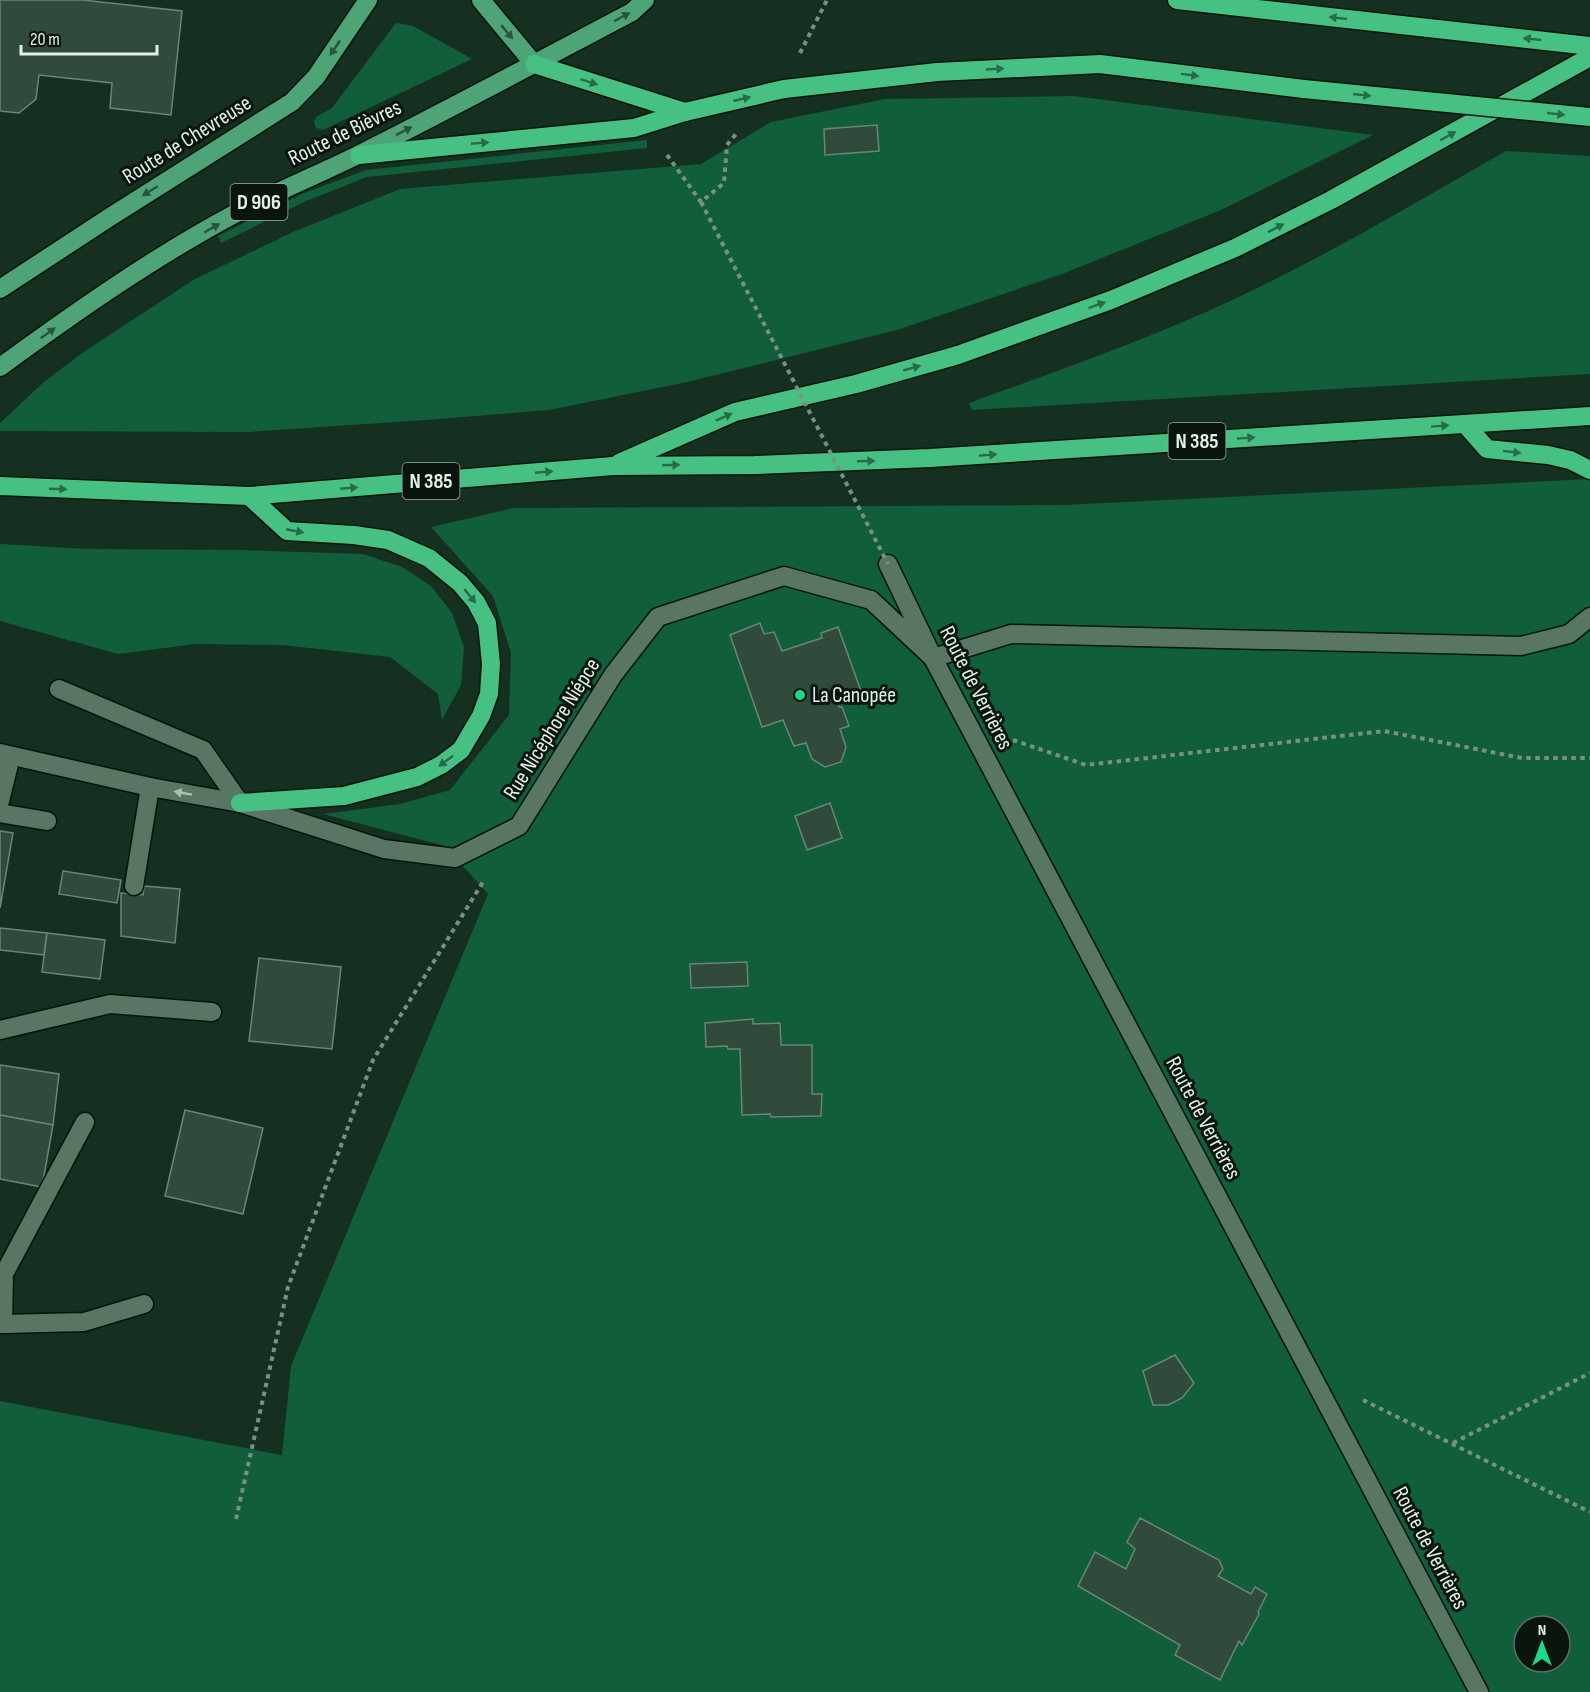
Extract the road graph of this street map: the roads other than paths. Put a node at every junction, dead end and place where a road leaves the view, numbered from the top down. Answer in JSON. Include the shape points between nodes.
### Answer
{"nodes":[{"id":1,"x":368,"y":0,"type":"edge"},
{"id":2,"x":481,"y":0,"type":"edge"},
{"id":3,"x":645,"y":0,"type":"edge"},
{"id":4,"x":1177,"y":0,"type":"edge"},
{"id":5,"x":1590,"y":46,"type":"edge"},
{"id":6,"x":1590,"y":57,"type":"edge"},
{"id":7,"x":534,"y":64,"type":"junction"},
{"id":8,"x":685,"y":112,"type":"junction"},
{"id":9,"x":1590,"y":117,"type":"edge"},
{"id":10,"x":359,"y":154,"type":"junction"},
{"id":11,"x":0,"y":289,"type":"edge"},
{"id":12,"x":0,"y":367,"type":"edge"},
{"id":13,"x":1590,"y":416,"type":"edge"},
{"id":14,"x":1465,"y":424,"type":"junction"},
{"id":15,"x":613,"y":466,"type":"junction"},
{"id":16,"x":1590,"y":470,"type":"edge"},
{"id":17,"x":0,"y":486,"type":"edge"},
{"id":18,"x":249,"y":496,"type":"junction"},
{"id":19,"x":888,"y":564,"type":"road end"},
{"id":20,"x":1590,"y":617,"type":"edge"},
{"id":21,"x":933,"y":658,"type":"junction"},
{"id":22,"x":59,"y":689,"type":"dead end"},
{"id":23,"x":6,"y":755,"type":"edge"},
{"id":24,"x":150,"y":787,"type":"junction"},
{"id":25,"x":0,"y":801,"type":"edge"},
{"id":26,"x":240,"y":802,"type":"junction"},
{"id":27,"x":0,"y":813,"type":"edge"},
{"id":28,"x":47,"y":821,"type":"dead end"},
{"id":29,"x":134,"y":886,"type":"dead end"},
{"id":30,"x":212,"y":1012,"type":"dead end"},
{"id":31,"x":0,"y":1030,"type":"edge"},
{"id":32,"x":85,"y":1122,"type":"dead end"},
{"id":33,"x":144,"y":1304,"type":"dead end"},
{"id":34,"x":2,"y":1324,"type":"edge"},
{"id":35,"x":1479,"y":1692,"type":"edge"}],
"edges":[{"from":1,"to":11,"type":"main road","name":"Route de Chevreuse","one_way":true,"via":[[316,77],[292,102]]},
{"from":2,"to":7,"type":"main road","one_way":true},
{"from":7,"to":3,"type":"main road","name":"Route de Bièvres","one_way":true,"via":[[632,12]]},
{"from":5,"to":4,"type":"highway","one_way":true},
{"from":15,"to":6,"type":"highway","one_way":true,"via":[[735,412],[958,355],[1111,300],[1225,253],[1331,200]]},
{"from":7,"to":8,"type":"highway","one_way":true},
{"from":10,"to":7,"type":"main road","name":"Route de Bièvres","number":"D 906","one_way":true},
{"from":8,"to":9,"type":"highway","one_way":true,"bridge":true,"via":[[784,90],[937,72],[1100,64]]},
{"from":10,"to":8,"type":"highway","one_way":true,"via":[[634,128]]},
{"from":12,"to":10,"type":"main road","name":"Route de Bièvres","number":"D 906","one_way":true,"via":[[146,266],[240,211]]},
{"from":13,"to":14,"type":"highway","number":"N 385"},
{"from":15,"to":14,"type":"highway","number":"N 385","one_way":true,"via":[[930,459]]},
{"from":14,"to":16,"type":"highway","one_way":true,"via":[[1487,449],[1548,455]]},
{"from":18,"to":15,"type":"highway","number":"N 385","one_way":true},
{"from":17,"to":18,"type":"highway","number":"N 385","one_way":true},
{"from":18,"to":26,"type":"highway","one_way":true,"via":[[287,531],[388,540],[429,558],[476,602],[487,623],[491,664],[489,694],[481,716],[461,750],[441,765],[417,777],[344,796]]},
{"from":19,"to":21,"type":"street","name":"Route de Verrières"},
{"from":20,"to":21,"type":"street","via":[[1569,634],[1521,646],[1011,634]]},
{"from":21,"to":26,"type":"street","name":"Rue Nicéphore Niépce","via":[[870,600],[784,576],[658,617],[613,675],[519,826],[455,858],[384,849]]},
{"from":21,"to":35,"type":"street","name":"Route de Verrières"},
{"from":22,"to":26,"type":"street","via":[[203,750]]},
{"from":23,"to":24,"type":"street","name":"Rue Nicéphore Niépce"},
{"from":23,"to":25,"type":"street"},
{"from":26,"to":24,"type":"street","name":"Rue Nicéphore Niépce","one_way":true},
{"from":24,"to":29,"type":"street"},
{"from":27,"to":28,"type":"street"},
{"from":30,"to":31,"type":"street","via":[[110,1004]]},
{"from":32,"to":34,"type":"street","via":[[4,1274]]},
{"from":33,"to":34,"type":"street","via":[[84,1322]]}]}
